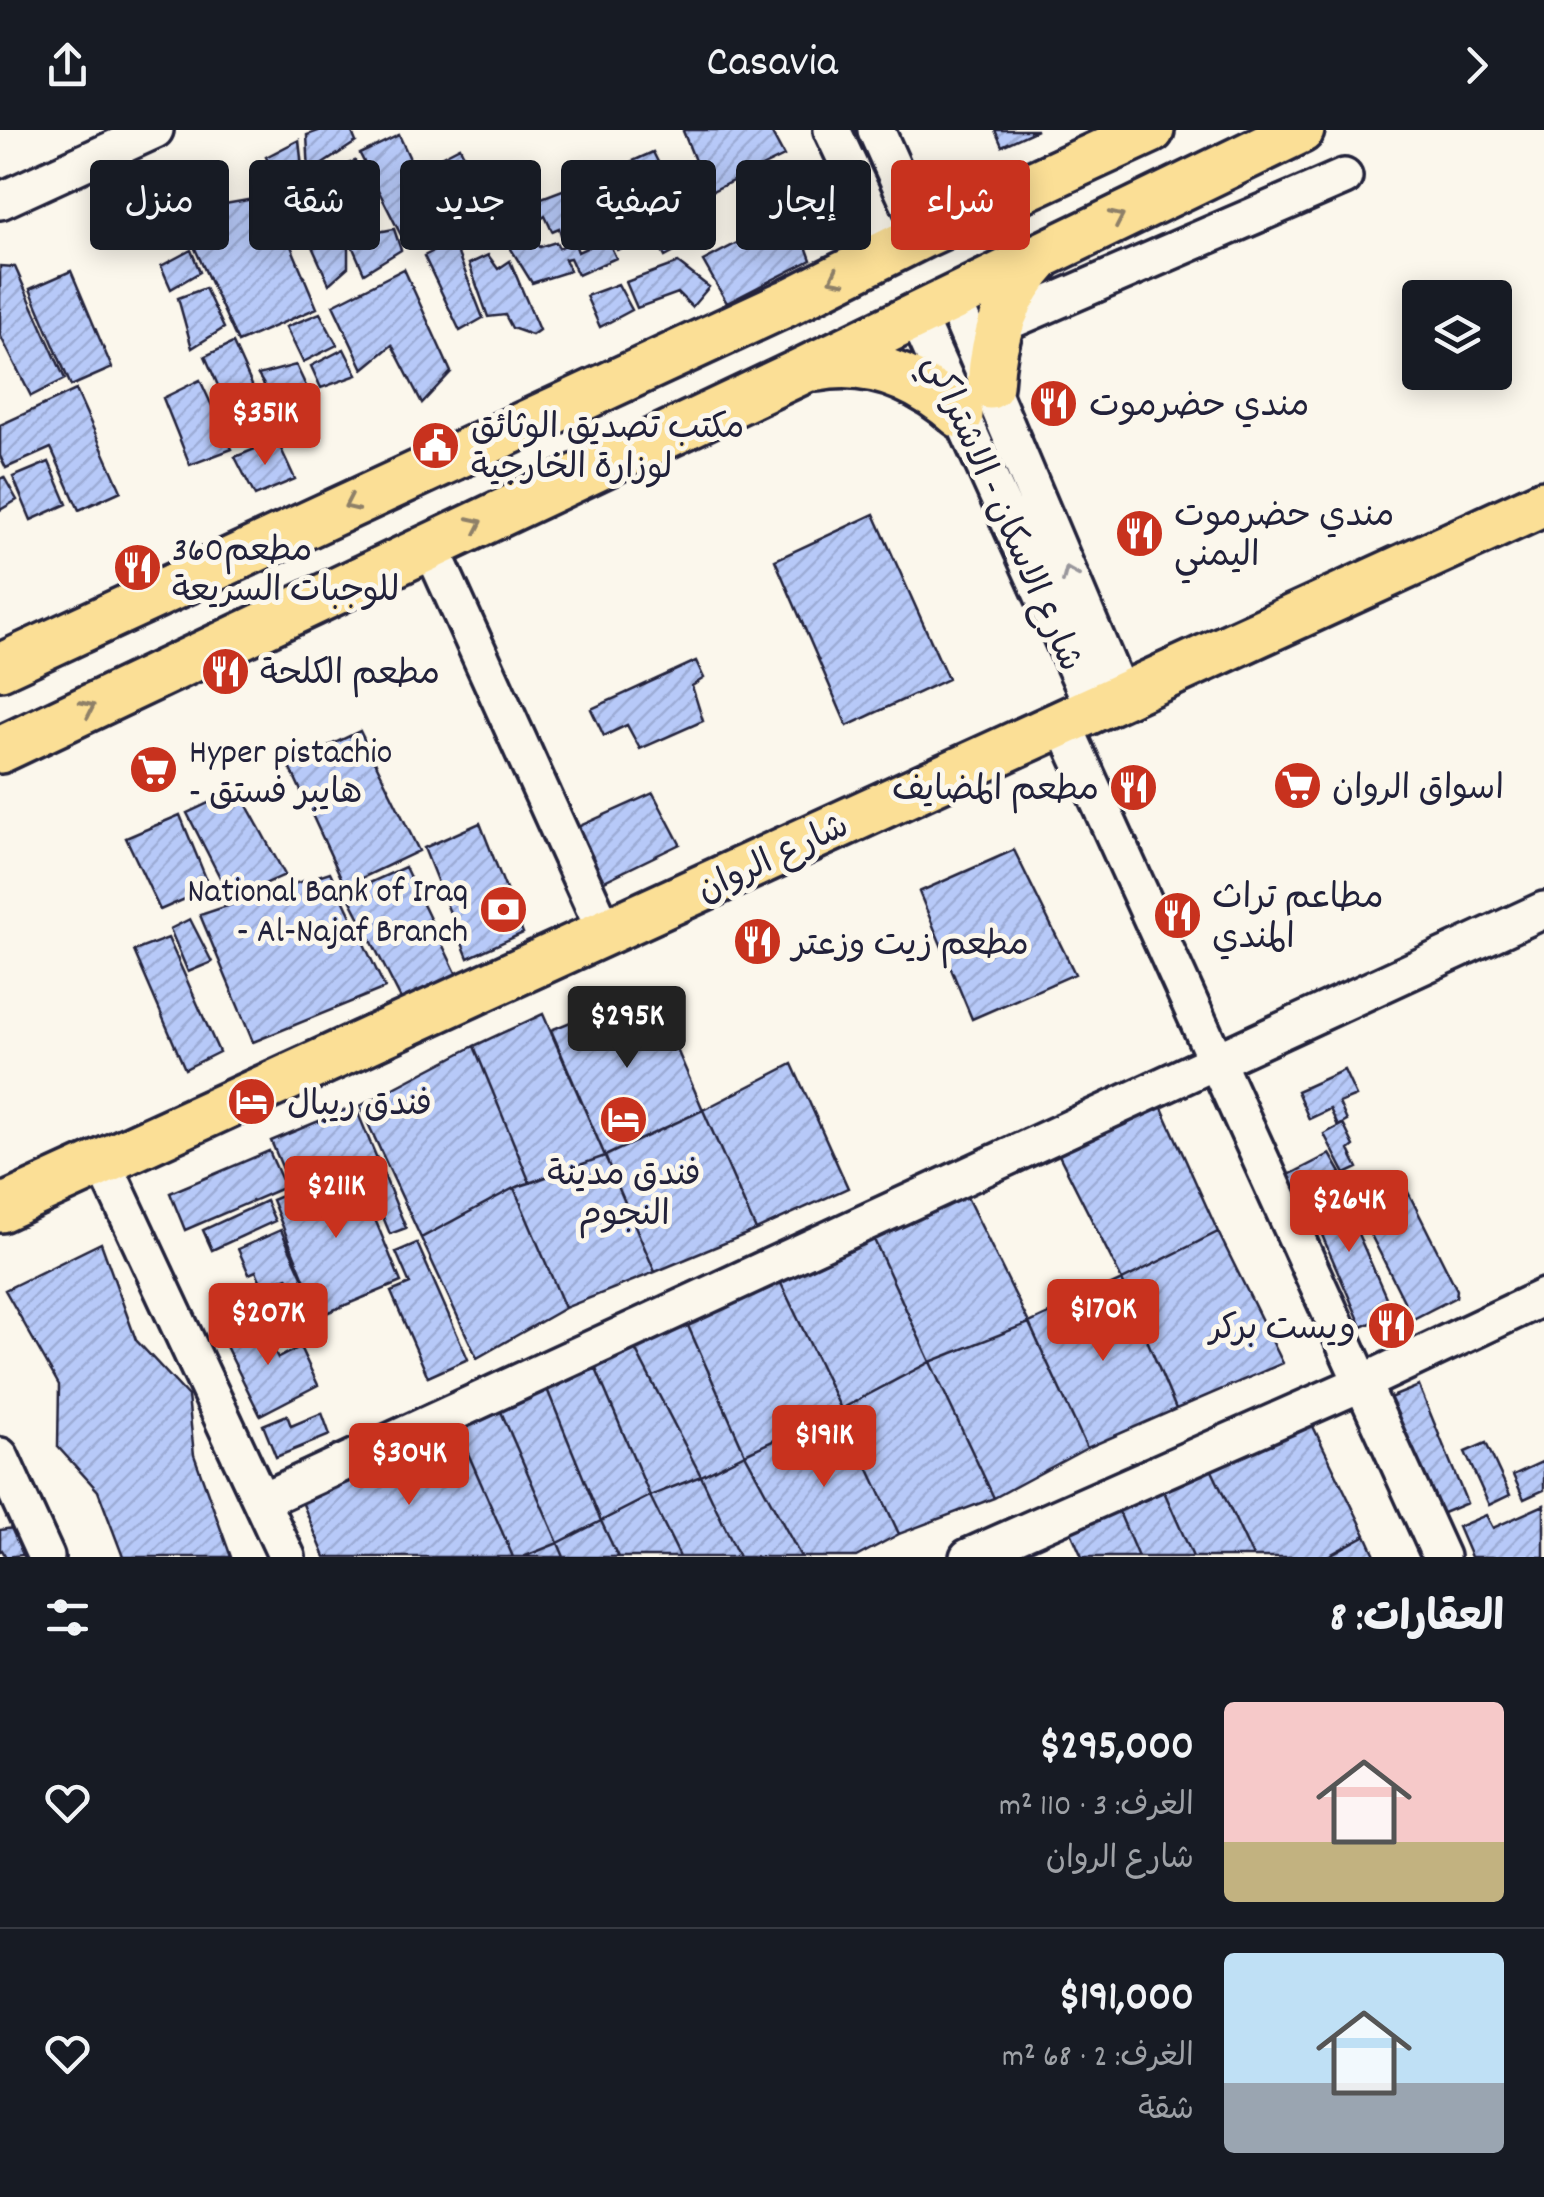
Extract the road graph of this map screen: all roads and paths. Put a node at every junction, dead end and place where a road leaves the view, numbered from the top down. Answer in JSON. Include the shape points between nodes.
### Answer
{"nodes":[{"id":1,"x":156,"y":130,"type":"edge"},
{"id":2,"x":832,"y":130,"type":"edge"},
{"id":3,"x":876,"y":130,"type":"edge"},
{"id":4,"x":1151,"y":130,"type":"edge"},
{"id":5,"x":1301,"y":130,"type":"edge"},
{"id":6,"x":1344,"y":177,"type":"dead end"},
{"id":7,"x":891,"y":186,"type":"edge"},
{"id":8,"x":1030,"y":186,"type":"edge"},
{"id":9,"x":0,"y":200,"type":"edge"},
{"id":10,"x":891,"y":220,"type":"edge"},
{"id":11,"x":892,"y":250,"type":"edge"},
{"id":12,"x":1048,"y":250,"type":"junction"},
{"id":13,"x":934,"y":307,"type":"junction"},
{"id":14,"x":998,"y":326,"type":"junction"},
{"id":15,"x":800,"y":372,"type":"junction"},
{"id":16,"x":613,"y":383,"type":"junction"},
{"id":17,"x":975,"y":401,"type":"junction"},
{"id":18,"x":642,"y":447,"type":"junction"},
{"id":19,"x":1544,"y":503,"type":"edge"},
{"id":20,"x":430,"y":545,"type":"junction"},
{"id":21,"x":0,"y":667,"type":"edge"},
{"id":22,"x":1093,"y":709,"type":"junction"},
{"id":23,"x":0,"y":750,"type":"edge"},
{"id":24,"x":1544,"y":910,"type":"edge"},
{"id":25,"x":606,"y":932,"type":"junction"},
{"id":26,"x":1216,"y":1061,"type":"junction"},
{"id":27,"x":103,"y":1162,"type":"junction"},
{"id":28,"x":0,"y":1209,"type":"edge"},
{"id":29,"x":1544,"y":1296,"type":"edge"},
{"id":30,"x":1362,"y":1382,"type":"junction"},
{"id":31,"x":0,"y":1456,"type":"edge"},
{"id":32,"x":261,"y":1501,"type":"junction"},
{"id":33,"x":46,"y":1557,"type":"edge"},
{"id":34,"x":287,"y":1557,"type":"edge"},
{"id":35,"x":968,"y":1557,"type":"edge"},
{"id":36,"x":1441,"y":1557,"type":"edge"}],
"edges":[{"from":1,"to":9,"type":"street"},
{"from":2,"to":10,"type":"street"},
{"from":3,"to":7,"type":"street"},
{"from":4,"to":8,"type":"main road"},
{"from":12,"to":5,"type":"main road","one_way":true},
{"from":6,"to":14,"type":"street"},
{"from":11,"to":16,"type":"main road","one_way":true},
{"from":12,"to":13,"type":"main road"},
{"from":12,"to":14,"type":"main road","via":[[1027,272]]},
{"from":13,"to":15,"type":"main road"},
{"from":13,"to":17,"type":"street","name":"شارع الاسكان - الاشتراكي"},
{"from":14,"to":17,"type":"main road"},
{"from":15,"to":17,"type":"main road","via":[[858,366],[913,381],[938,396]]},
{"from":15,"to":18,"type":"main road"},
{"from":16,"to":18,"type":"main road"},
{"from":16,"to":21,"type":"main road","one_way":true},
{"from":17,"to":22,"type":"street","name":"شارع الاسكان - الاشتراكي"},
{"from":20,"to":18,"type":"main road","one_way":true},
{"from":19,"to":22,"type":"main road","name":"شارع الروان"},
{"from":23,"to":20,"type":"main road","one_way":true},
{"from":20,"to":25,"type":"street"},
{"from":22,"to":25,"type":"main road","name":"شارع الروان"},
{"from":22,"to":26,"type":"street","name":"شارع الاسكان - الاشتراكي"},
{"from":24,"to":26,"type":"street"},
{"from":25,"to":27,"type":"main road","name":"شارع الروان"},
{"from":26,"to":30,"type":"street","name":"شارع الاسكان - الاشتراكي"},
{"from":26,"to":32,"type":"street"},
{"from":27,"to":28,"type":"main road","name":"شارع الروان"},
{"from":27,"to":32,"type":"street"},
{"from":29,"to":30,"type":"street"},
{"from":30,"to":35,"type":"street"},
{"from":30,"to":36,"type":"street","name":"شارع الاسكان - الاشتراكي"},
{"from":31,"to":33,"type":"street"},
{"from":32,"to":34,"type":"street"}]}
